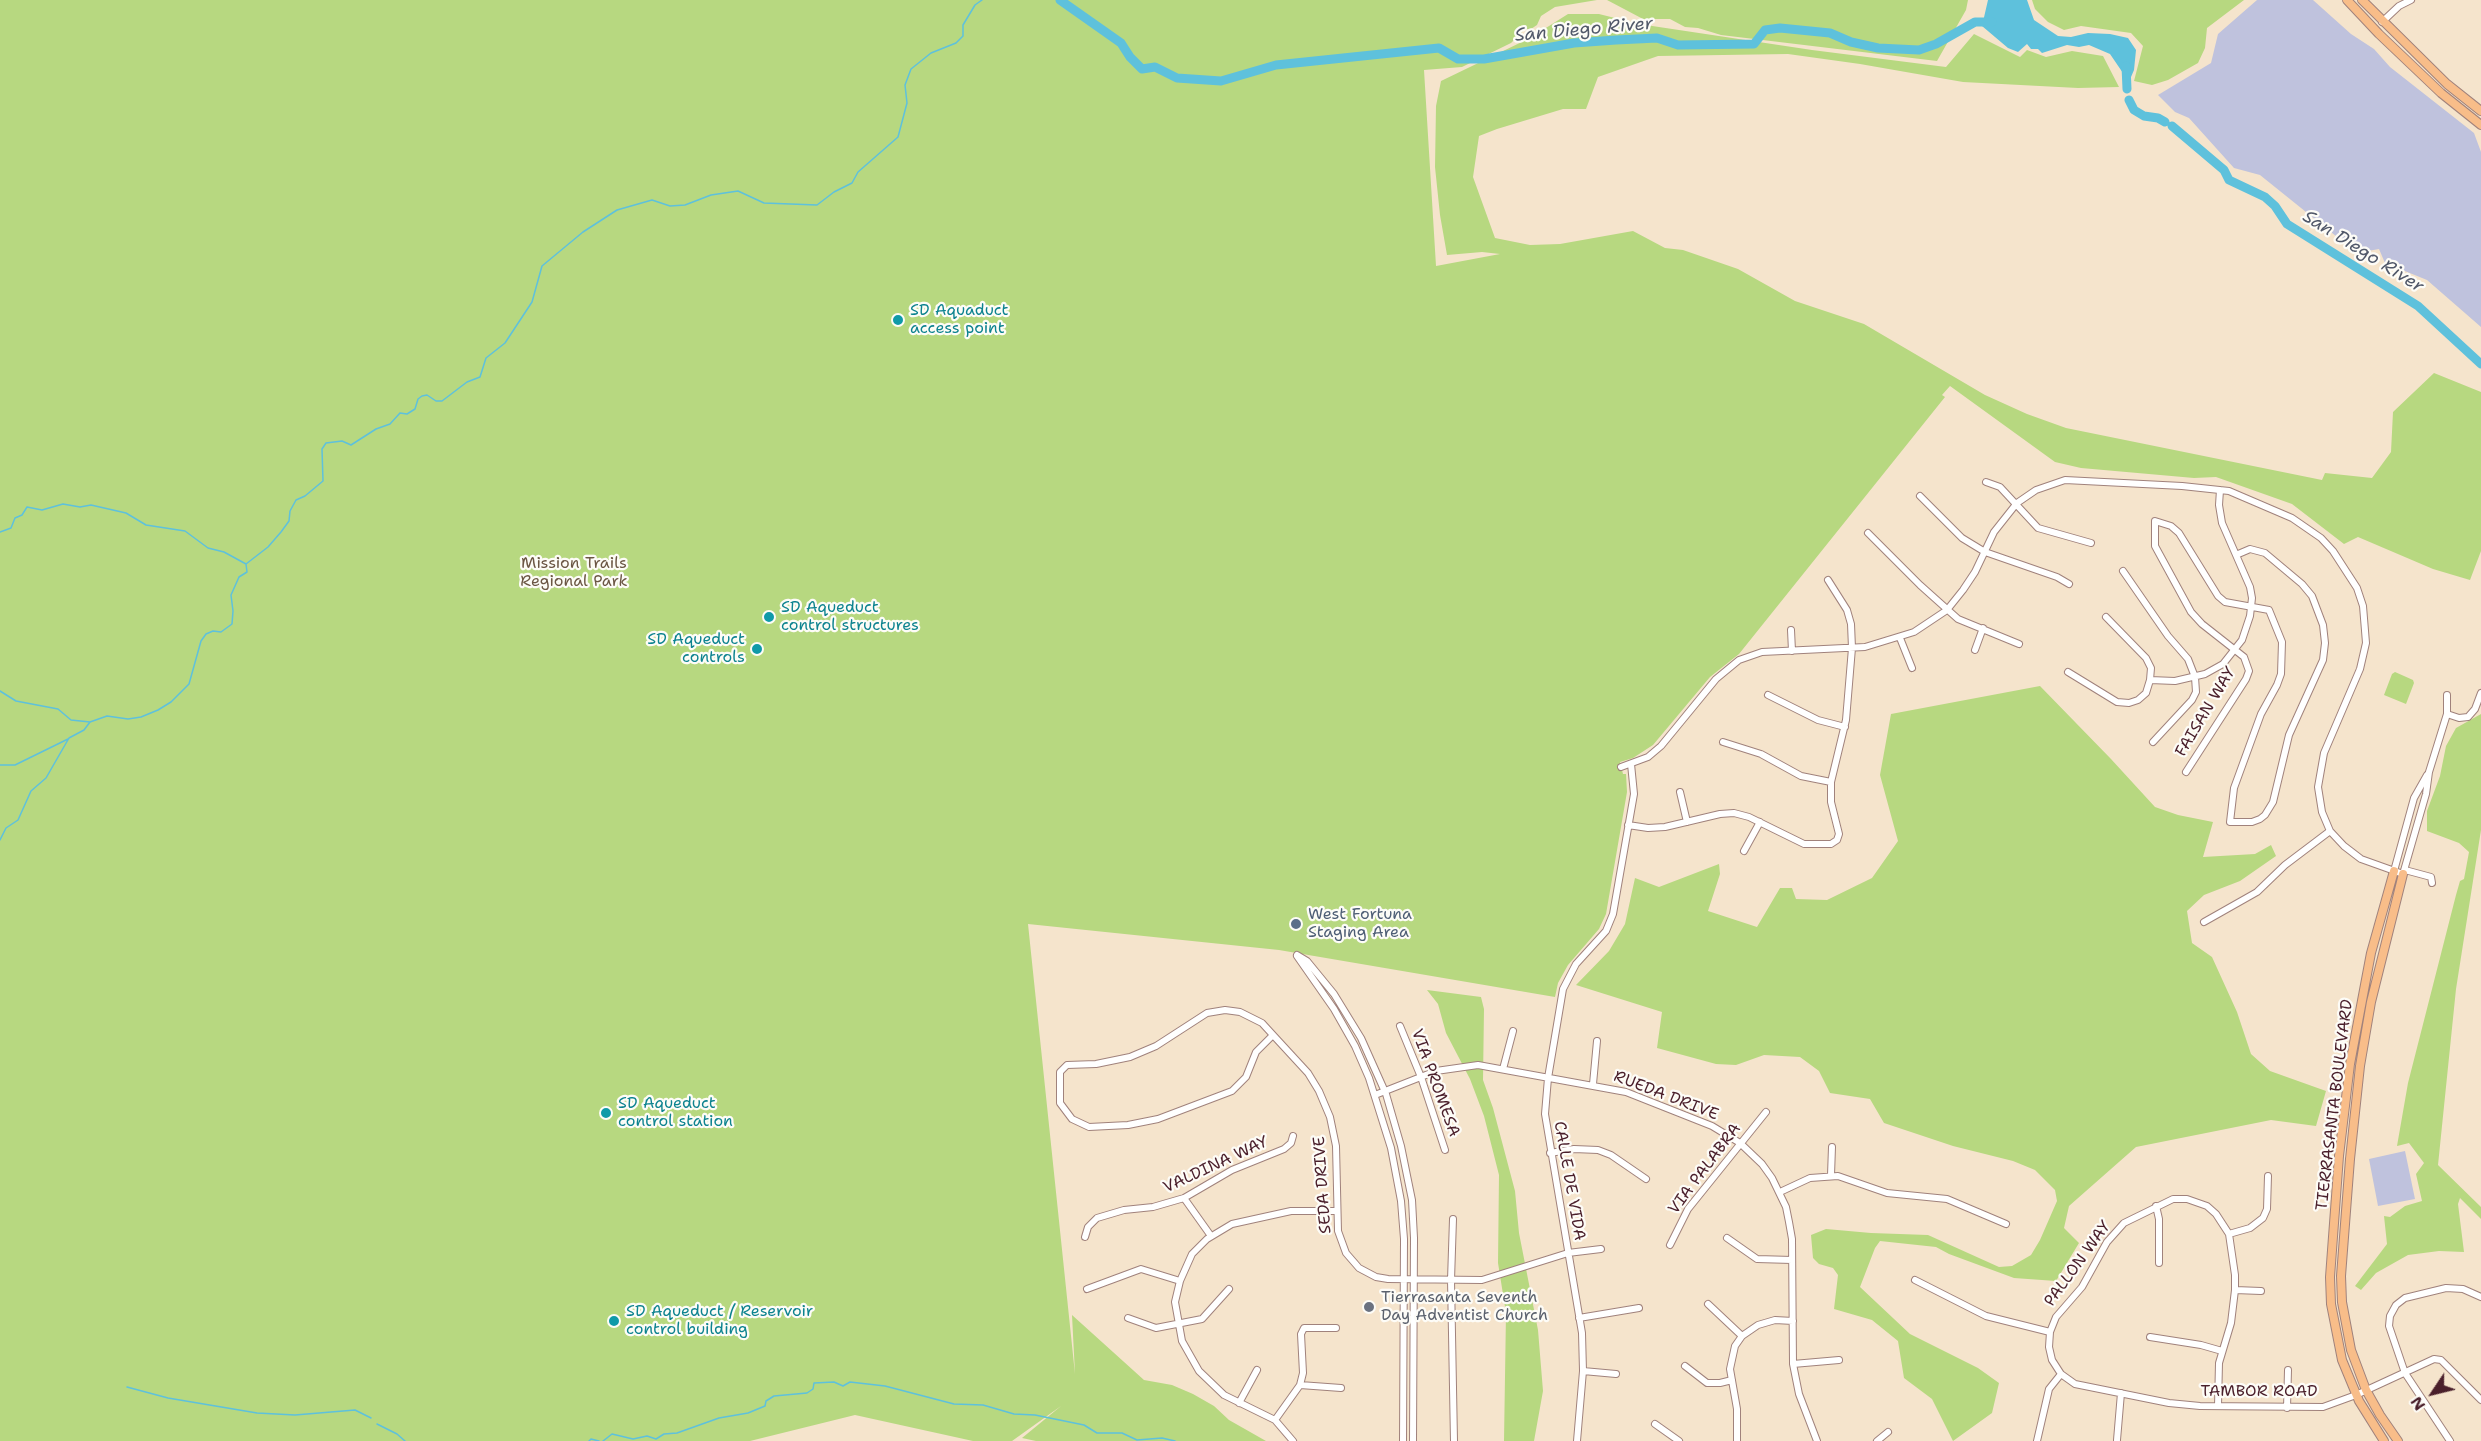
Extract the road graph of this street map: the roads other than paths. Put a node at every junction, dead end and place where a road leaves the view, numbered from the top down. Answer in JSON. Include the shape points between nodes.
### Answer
{"nodes":[{"id":1,"x":2347,"y":0,"type":"edge"},
{"id":2,"x":2362,"y":0,"type":"edge"},
{"id":3,"x":2411,"y":0,"type":"edge"},
{"id":4,"x":2382,"y":22,"type":"junction"},
{"id":5,"x":2481,"y":111,"type":"edge"},
{"id":6,"x":2481,"y":125,"type":"edge"},
{"id":7,"x":1986,"y":482,"type":"dead end"},
{"id":8,"x":2220,"y":490,"type":"junction"},
{"id":9,"x":1920,"y":496,"type":"dead end"},
{"id":10,"x":2015,"y":505,"type":"junction"},
{"id":11,"x":1868,"y":533,"type":"dead end"},
{"id":12,"x":2091,"y":543,"type":"dead end"},
{"id":13,"x":1984,"y":552,"type":"junction"},
{"id":14,"x":2236,"y":555,"type":"junction"},
{"id":15,"x":2123,"y":571,"type":"dead end"},
{"id":16,"x":1828,"y":580,"type":"dead end"},
{"id":17,"x":2069,"y":585,"type":"dead end"},
{"id":18,"x":2252,"y":606,"type":"junction"},
{"id":19,"x":1947,"y":609,"type":"junction"},
{"id":20,"x":2106,"y":617,"type":"dead end"},
{"id":21,"x":1983,"y":628,"type":"junction"},
{"id":22,"x":1791,"y":630,"type":"dead end"},
{"id":23,"x":1900,"y":638,"type":"junction"},
{"id":24,"x":2019,"y":644,"type":"dead end"},
{"id":25,"x":1852,"y":648,"type":"junction"},
{"id":26,"x":1975,"y":650,"type":"dead end"},
{"id":27,"x":2236,"y":650,"type":"junction"},
{"id":28,"x":1792,"y":651,"type":"junction"},
{"id":29,"x":1912,"y":668,"type":"dead end"},
{"id":30,"x":2068,"y":672,"type":"dead end"},
{"id":31,"x":2195,"y":677,"type":"junction"},
{"id":32,"x":2150,"y":680,"type":"junction"},
{"id":33,"x":2481,"y":693,"type":"edge"},
{"id":34,"x":2447,"y":694,"type":"dead end"},
{"id":35,"x":1768,"y":695,"type":"dead end"},
{"id":36,"x":2447,"y":714,"type":"junction"},
{"id":37,"x":1845,"y":728,"type":"junction"},
{"id":38,"x":1723,"y":742,"type":"dead end"},
{"id":39,"x":2153,"y":742,"type":"dead end"},
{"id":40,"x":1631,"y":764,"type":"junction"},
{"id":41,"x":1621,"y":767,"type":"dead end"},
{"id":42,"x":2186,"y":772,"type":"dead end"},
{"id":43,"x":2429,"y":772,"type":"junction"},
{"id":44,"x":1831,"y":782,"type":"junction"},
{"id":45,"x":1680,"y":792,"type":"dead end"},
{"id":46,"x":1687,"y":822,"type":"junction"},
{"id":47,"x":1760,"y":822,"type":"junction"},
{"id":48,"x":1628,"y":825,"type":"junction"},
{"id":49,"x":2330,"y":831,"type":"junction"},
{"id":50,"x":1744,"y":851,"type":"dead end"},
{"id":51,"x":2394,"y":871,"type":"junction"},
{"id":52,"x":2404,"y":872,"type":"junction"},
{"id":53,"x":2432,"y":883,"type":"dead end"},
{"id":54,"x":2204,"y":922,"type":"dead end"},
{"id":55,"x":1400,"y":1026,"type":"dead end"},
{"id":56,"x":1513,"y":1031,"type":"dead end"},
{"id":57,"x":1273,"y":1035,"type":"junction"},
{"id":58,"x":1597,"y":1041,"type":"dead end"},
{"id":59,"x":1503,"y":1069,"type":"junction"},
{"id":60,"x":2349,"y":1073,"type":"junction"},
{"id":61,"x":1421,"y":1077,"type":"junction"},
{"id":62,"x":1548,"y":1078,"type":"junction"},
{"id":63,"x":1593,"y":1084,"type":"junction"},
{"id":64,"x":1384,"y":1091,"type":"junction"},
{"id":65,"x":1375,"y":1095,"type":"junction"},
{"id":66,"x":1766,"y":1112,"type":"dead end"},
{"id":67,"x":2355,"y":1113,"type":"junction"},
{"id":68,"x":1293,"y":1136,"type":"dead end"},
{"id":69,"x":1740,"y":1143,"type":"junction"},
{"id":70,"x":1832,"y":1147,"type":"dead end"},
{"id":71,"x":1445,"y":1150,"type":"dead end"},
{"id":72,"x":1550,"y":1153,"type":"junction"},
{"id":73,"x":1831,"y":1176,"type":"junction"},
{"id":74,"x":2268,"y":1176,"type":"dead end"},
{"id":75,"x":1646,"y":1179,"type":"dead end"},
{"id":76,"x":1779,"y":1192,"type":"junction"},
{"id":77,"x":1184,"y":1198,"type":"junction"},
{"id":78,"x":2156,"y":1206,"type":"junction"},
{"id":79,"x":1337,"y":1211,"type":"junction"},
{"id":80,"x":1453,"y":1218,"type":"dead end"},
{"id":81,"x":2006,"y":1224,"type":"dead end"},
{"id":82,"x":2229,"y":1234,"type":"junction"},
{"id":83,"x":1211,"y":1236,"type":"junction"},
{"id":84,"x":1085,"y":1237,"type":"dead end"},
{"id":85,"x":1727,"y":1238,"type":"dead end"},
{"id":86,"x":1670,"y":1245,"type":"dead end"},
{"id":87,"x":1601,"y":1249,"type":"dead end"},
{"id":88,"x":1568,"y":1253,"type":"junction"},
{"id":89,"x":1792,"y":1260,"type":"junction"},
{"id":90,"x":2159,"y":1263,"type":"dead end"},
{"id":91,"x":1403,"y":1280,"type":"junction"},
{"id":92,"x":1413,"y":1280,"type":"junction"},
{"id":93,"x":1451,"y":1280,"type":"junction"},
{"id":94,"x":1915,"y":1280,"type":"dead end"},
{"id":95,"x":1180,"y":1281,"type":"junction"},
{"id":96,"x":1087,"y":1289,"type":"dead end"},
{"id":97,"x":1229,"y":1289,"type":"dead end"},
{"id":98,"x":2235,"y":1290,"type":"junction"},
{"id":99,"x":2261,"y":1291,"type":"dead end"},
{"id":100,"x":2481,"y":1297,"type":"edge"},
{"id":101,"x":1708,"y":1304,"type":"dead end"},
{"id":102,"x":1639,"y":1308,"type":"dead end"},
{"id":103,"x":1128,"y":1318,"type":"dead end"},
{"id":104,"x":1579,"y":1318,"type":"junction"},
{"id":105,"x":1792,"y":1321,"type":"junction"},
{"id":106,"x":1178,"y":1325,"type":"junction"},
{"id":107,"x":1336,"y":1328,"type":"dead end"},
{"id":108,"x":2050,"y":1332,"type":"junction"},
{"id":109,"x":1742,"y":1336,"type":"junction"},
{"id":110,"x":2150,"y":1337,"type":"dead end"},
{"id":111,"x":2222,"y":1352,"type":"junction"},
{"id":112,"x":1839,"y":1360,"type":"dead end"},
{"id":113,"x":1793,"y":1364,"type":"junction"},
{"id":114,"x":1685,"y":1366,"type":"dead end"},
{"id":115,"x":1257,"y":1370,"type":"dead end"},
{"id":116,"x":2288,"y":1370,"type":"dead end"},
{"id":117,"x":1583,"y":1371,"type":"junction"},
{"id":118,"x":2405,"y":1373,"type":"junction"},
{"id":119,"x":1616,"y":1374,"type":"dead end"},
{"id":120,"x":2061,"y":1374,"type":"junction"},
{"id":121,"x":1732,"y":1380,"type":"junction"},
{"id":122,"x":1300,"y":1385,"type":"junction"},
{"id":123,"x":1341,"y":1388,"type":"dead end"},
{"id":124,"x":2366,"y":1390,"type":"junction"},
{"id":125,"x":2121,"y":1393,"type":"junction"},
{"id":126,"x":2356,"y":1395,"type":"junction"},
{"id":127,"x":2481,"y":1400,"type":"edge"},
{"id":128,"x":1239,"y":1403,"type":"junction"},
{"id":129,"x":2218,"y":1406,"type":"junction"},
{"id":130,"x":2287,"y":1408,"type":"junction"},
{"id":131,"x":1275,"y":1420,"type":"junction"},
{"id":132,"x":1655,"y":1424,"type":"dead end"},
{"id":133,"x":1888,"y":1432,"type":"dead end"},
{"id":134,"x":2117,"y":1440,"type":"edge"},
{"id":135,"x":1293,"y":1441,"type":"edge"},
{"id":136,"x":1403,"y":1441,"type":"edge"},
{"id":137,"x":1413,"y":1441,"type":"edge"},
{"id":138,"x":1454,"y":1441,"type":"edge"},
{"id":139,"x":1577,"y":1441,"type":"edge"},
{"id":140,"x":1679,"y":1441,"type":"edge"},
{"id":141,"x":1737,"y":1441,"type":"edge"},
{"id":142,"x":1817,"y":1441,"type":"edge"},
{"id":143,"x":1877,"y":1441,"type":"edge"},
{"id":144,"x":2037,"y":1441,"type":"edge"},
{"id":145,"x":2384,"y":1441,"type":"edge"},
{"id":146,"x":2398,"y":1441,"type":"edge"},
{"id":147,"x":2450,"y":1441,"type":"edge"}],
"edges":[{"from":1,"to":6,"type":"main road","via":[[2441,93]]},
{"from":2,"to":4,"type":"main road"},
{"from":3,"to":4,"type":"street"},
{"from":4,"to":5,"type":"main road"},
{"from":7,"to":10,"type":"street","via":[[2000,487]]},
{"from":8,"to":10,"type":"street","via":[[2065,480],[2036,490]]},
{"from":8,"to":14,"type":"street","via":[[2222,523]]},
{"from":8,"to":49,"type":"street","via":[[2292,518],[2321,538],[2350,575],[2363,606],[2366,643],[2360,669],[2321,764],[2318,787]]},
{"from":9,"to":13,"type":"street","via":[[1962,538]]},
{"from":10,"to":12,"type":"street","via":[[2038,528]]},
{"from":10,"to":13,"type":"street"},
{"from":11,"to":19,"type":"street"},
{"from":13,"to":17,"type":"street","via":[[2057,577]]},
{"from":13,"to":19,"type":"street","via":[[1963,590]]},
{"from":14,"to":18,"type":"street","via":[[2250,587]]},
{"from":14,"to":18,"type":"street","via":[[2250,549],[2265,552],[2302,584],[2319,610],[2325,643],[2323,660],[2289,735],[2273,802],[2265,815],[2253,822],[2230,822],[2234,788],[2261,714],[2277,685],[2283,653],[2269,610]]},
{"from":15,"to":31,"type":"street","via":[[2188,659]]},
{"from":16,"to":25,"type":"street","via":[[1847,610]]},
{"from":18,"to":27,"type":"street"},
{"from":18,"to":27,"type":"street","name":"FAISAN WAY","via":[[2230,604],[2218,596],[2179,533],[2171,526],[2155,522],[2157,552],[2191,612]]},
{"from":19,"to":21,"type":"street","via":[[1958,619]]},
{"from":19,"to":23,"type":"street"},
{"from":20,"to":32,"type":"street","via":[[2146,658],[2151,668]]},
{"from":21,"to":24,"type":"street"},
{"from":21,"to":26,"type":"street"},
{"from":22,"to":28,"type":"street"},
{"from":23,"to":25,"type":"street"},
{"from":23,"to":29,"type":"street"},
{"from":25,"to":28,"type":"street"},
{"from":25,"to":37,"type":"street"},
{"from":27,"to":31,"type":"street","via":[[2223,664]]},
{"from":27,"to":42,"type":"street","name":"FAISAN WAY","via":[[2247,662],[2246,679]]},
{"from":28,"to":40,"type":"street","via":[[1755,654],[1739,660],[1724,671],[1661,746]]},
{"from":30,"to":32,"type":"street","via":[[2117,702],[2138,700],[2146,693]]},
{"from":31,"to":32,"type":"street"},
{"from":31,"to":39,"type":"street","via":[[2192,700]]},
{"from":33,"to":36,"type":"street","via":[[2468,717]]},
{"from":34,"to":36,"type":"street","name":"TIERRASANTA BOULEVARD"},
{"from":35,"to":37,"type":"street","via":[[1818,720]]},
{"from":36,"to":43,"type":"street","name":"TIERRASANTA BOULEVARD"},
{"from":37,"to":44,"type":"street"},
{"from":38,"to":44,"type":"street","via":[[1761,754],[1801,776]]},
{"from":40,"to":41,"type":"street"},
{"from":40,"to":48,"type":"street","name":"CALLE DE VIDA","via":[[1634,794]]},
{"from":43,"to":51,"type":"street","name":"TIERRASANTA BOULEVARD","via":[[2414,798]]},
{"from":43,"to":52,"type":"street","name":"TIERRASANTA BOULEVARD"},
{"from":44,"to":47,"type":"street","via":[[1831,802],[1839,834],[1831,844],[1804,844]]},
{"from":45,"to":46,"type":"street"},
{"from":46,"to":47,"type":"street","via":[[1734,813]]},
{"from":46,"to":48,"type":"street","via":[[1648,828]]},
{"from":47,"to":50,"type":"street"},
{"from":48,"to":62,"type":"street","name":"CALLE DE VIDA","via":[[1613,914],[1606,932],[1576,964],[1563,989]]},
{"from":49,"to":51,"type":"street","via":[[2361,859]]},
{"from":49,"to":54,"type":"street","via":[[2257,892]]},
{"from":51,"to":52,"type":"street"},
{"from":51,"to":60,"type":"main road","name":"TIERRASANTA BOULEVARD","via":[[2368,964]]},
{"from":52,"to":53,"type":"street","via":[[2431,877]]},
{"from":52,"to":67,"type":"main road","name":"TIERRASANTA BOULEVARD","via":[[2371,1002]]},
{"from":55,"to":61,"type":"street","name":"VIA PROMESA"},
{"from":56,"to":59,"type":"street"},
{"from":57,"to":57,"type":"street","name":"SEDA DRIVE","via":[[1256,1052],[1246,1077],[1232,1091],[1158,1119],[1094,1128],[1076,1122],[1060,1103],[1059,1078],[1068,1065],[1130,1057],[1156,1046],[1207,1013],[1240,1012],[1262,1023]]},
{"from":57,"to":79,"type":"street","name":"SEDA DRIVE","via":[[1308,1073],[1330,1117],[1336,1146]]},
{"from":58,"to":63,"type":"street"},
{"from":59,"to":61,"type":"street","name":"RUEDA DRIVE","via":[[1478,1065]]},
{"from":59,"to":62,"type":"street","name":"RUEDA DRIVE"},
{"from":60,"to":67,"type":"main road","via":[[2354,1077]]},
{"from":60,"to":126,"type":"main road","name":"TIERRASANTA BOULEVARD","via":[[2330,1277],[2340,1354]]},
{"from":61,"to":64,"type":"street","name":"RUEDA DRIVE"},
{"from":61,"to":71,"type":"street","name":"VIA PROMESA"},
{"from":62,"to":63,"type":"street","name":"RUEDA DRIVE"},
{"from":62,"to":72,"type":"street","name":"CALLE DE VIDA","via":[[1545,1114]]},
{"from":63,"to":69,"type":"street","name":"RUEDA DRIVE","via":[[1626,1092],[1712,1126]]},
{"from":64,"to":65,"type":"street","name":"RUEDA DRIVE"},
{"from":64,"to":65,"type":"street","via":[[1343,1008],[1307,961],[1297,956],[1348,1032]]},
{"from":64,"to":92,"type":"street","via":[[1412,1200]]},
{"from":65,"to":91,"type":"street","via":[[1401,1201]]},
{"from":66,"to":69,"type":"street","name":"VIA PALABRA"},
{"from":67,"to":124,"type":"main road","name":"TIERRASANTA BOULEVARD","via":[[2342,1302],[2351,1350]]},
{"from":68,"to":77,"type":"street","name":"VALDINA WAY","via":[[1284,1149],[1232,1170]]},
{"from":69,"to":76,"type":"street","name":"RUEDA DRIVE","via":[[1762,1164]]},
{"from":69,"to":86,"type":"street","name":"VIA PALABRA","via":[[1688,1209]]},
{"from":70,"to":73,"type":"street"},
{"from":72,"to":75,"type":"street","via":[[1598,1150]]},
{"from":72,"to":88,"type":"street","name":"CALLE DE VIDA"},
{"from":73,"to":76,"type":"street","via":[[1810,1178]]},
{"from":73,"to":81,"type":"street","via":[[1887,1193],[1947,1199]]},
{"from":74,"to":82,"type":"street","via":[[2263,1218],[2250,1228]]},
{"from":76,"to":89,"type":"street","name":"RUEDA DRIVE","via":[[1789,1222]]},
{"from":77,"to":83,"type":"street"},
{"from":77,"to":84,"type":"street","name":"VALDINA WAY","via":[[1097,1218]]},
{"from":78,"to":82,"type":"street","name":"PALLON WAY","via":[[2173,1199],[2198,1202],[2217,1214]]},
{"from":78,"to":90,"type":"street"},
{"from":78,"to":108,"type":"street","name":"PALLON WAY","via":[[2124,1223],[2107,1242],[2093,1270],[2056,1317]]},
{"from":79,"to":83,"type":"street","via":[[1291,1211],[1250,1219]]},
{"from":79,"to":91,"type":"street","name":"SEDA DRIVE","via":[[1346,1254],[1359,1268],[1376,1277]]},
{"from":80,"to":93,"type":"street"},
{"from":82,"to":98,"type":"street","name":"PALLON WAY"},
{"from":83,"to":95,"type":"street","via":[[1192,1254]]},
{"from":85,"to":89,"type":"street","via":[[1757,1259]]},
{"from":87,"to":88,"type":"street","name":"SEDA DRIVE"},
{"from":88,"to":93,"type":"street","name":"SEDA DRIVE","via":[[1482,1280]]},
{"from":88,"to":104,"type":"street","name":"CALLE DE VIDA"},
{"from":89,"to":105,"type":"street","name":"RUEDA DRIVE"},
{"from":91,"to":92,"type":"street","name":"SEDA DRIVE"},
{"from":91,"to":136,"type":"street"},
{"from":92,"to":93,"type":"street","name":"SEDA DRIVE"},
{"from":92,"to":137,"type":"street"},
{"from":93,"to":138,"type":"street"},
{"from":94,"to":108,"type":"street","via":[[1986,1316]]},
{"from":95,"to":96,"type":"street","via":[[1141,1269]]},
{"from":95,"to":106,"type":"street","via":[[1175,1302]]},
{"from":97,"to":106,"type":"street","via":[[1202,1320]]},
{"from":98,"to":99,"type":"street"},
{"from":98,"to":111,"type":"street","name":"PALLON WAY"},
{"from":100,"to":118,"type":"street","via":[[2463,1289],[2446,1288],[2399,1302],[2389,1326]]},
{"from":101,"to":109,"type":"street"},
{"from":102,"to":104,"type":"street"},
{"from":103,"to":106,"type":"street","via":[[1156,1328]]},
{"from":104,"to":117,"type":"street","name":"CALLE DE VIDA"},
{"from":105,"to":109,"type":"street","via":[[1758,1325]]},
{"from":105,"to":113,"type":"street","name":"RUEDA DRIVE"},
{"from":106,"to":128,"type":"street","via":[[1199,1371],[1217,1390]]},
{"from":107,"to":122,"type":"street","via":[[1304,1328]]},
{"from":108,"to":120,"type":"street","via":[[2052,1360]]},
{"from":109,"to":121,"type":"street","via":[[1731,1357]]},
{"from":110,"to":111,"type":"street"},
{"from":111,"to":129,"type":"street","name":"PALLON WAY"},
{"from":112,"to":113,"type":"street"},
{"from":113,"to":142,"type":"street","name":"RUEDA DRIVE","via":[[1799,1394]]},
{"from":114,"to":121,"type":"street","via":[[1707,1383]]},
{"from":115,"to":128,"type":"street"},
{"from":116,"to":130,"type":"street"},
{"from":117,"to":119,"type":"street"},
{"from":117,"to":139,"type":"street","name":"CALLE DE VIDA"},
{"from":118,"to":124,"type":"street","name":"TAMBOR ROAD"},
{"from":118,"to":127,"type":"street","name":"TAMBOR ROAD","via":[[2434,1359],[2441,1360]]},
{"from":118,"to":147,"type":"street"},
{"from":120,"to":125,"type":"street","name":"TAMBOR ROAD","via":[[2075,1384]]},
{"from":120,"to":144,"type":"street","via":[[2049,1389]]},
{"from":121,"to":141,"type":"street"},
{"from":122,"to":123,"type":"street"},
{"from":122,"to":131,"type":"street"},
{"from":124,"to":126,"type":"street","name":"TAMBOR ROAD"},
{"from":124,"to":146,"type":"main road","name":"TIERRASANTA BOULEVARD"},
{"from":125,"to":129,"type":"street","name":"TAMBOR ROAD","via":[[2169,1403]]},
{"from":125,"to":134,"type":"street"},
{"from":126,"to":130,"type":"street","name":"TAMBOR ROAD","via":[[2323,1407]]},
{"from":126,"to":145,"type":"main road","name":"TIERRASANTA BOULEVARD"},
{"from":128,"to":131,"type":"street"},
{"from":129,"to":130,"type":"street","name":"TAMBOR ROAD"},
{"from":131,"to":135,"type":"street"},
{"from":132,"to":140,"type":"street"},
{"from":133,"to":143,"type":"street"}]}
